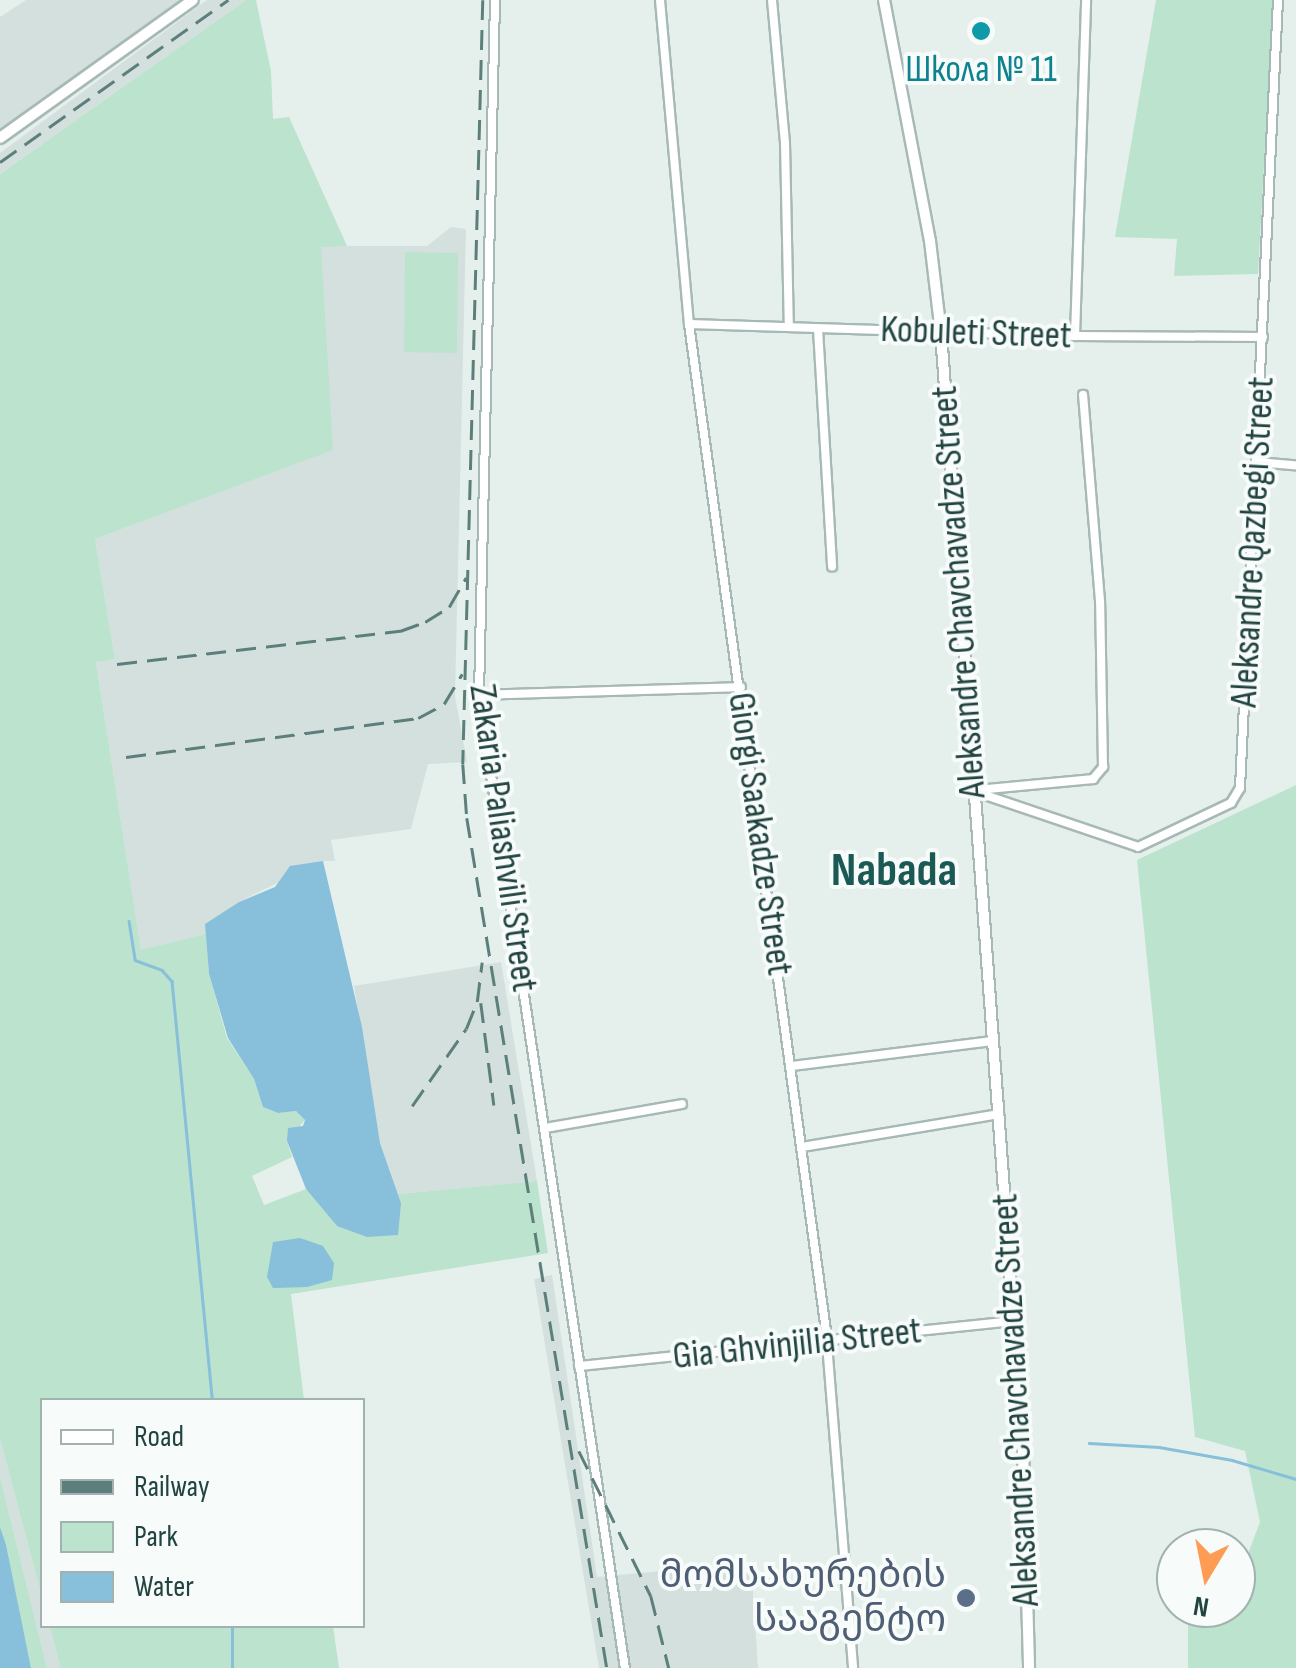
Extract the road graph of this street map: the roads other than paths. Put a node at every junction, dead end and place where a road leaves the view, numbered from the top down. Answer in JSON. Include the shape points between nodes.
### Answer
{"nodes":[{"id":1,"x":192,"y":0,"type":"edge"},
{"id":2,"x":494,"y":0,"type":"edge"},
{"id":3,"x":660,"y":0,"type":"edge"},
{"id":4,"x":772,"y":0,"type":"edge"},
{"id":5,"x":884,"y":0,"type":"edge"},
{"id":6,"x":1086,"y":0,"type":"edge"},
{"id":7,"x":1278,"y":0,"type":"edge"},
{"id":8,"x":0,"y":138,"type":"edge"},
{"id":9,"x":689,"y":324,"type":"junction"},
{"id":10,"x":788,"y":327,"type":"junction"},
{"id":11,"x":818,"y":329,"type":"junction"},
{"id":12,"x":941,"y":332,"type":"junction"},
{"id":13,"x":1075,"y":336,"type":"junction"},
{"id":14,"x":1263,"y":336,"type":"junction"},
{"id":15,"x":1083,"y":395,"type":"dead end"},
{"id":16,"x":1258,"y":462,"type":"junction"},
{"id":17,"x":1296,"y":466,"type":"edge"},
{"id":18,"x":832,"y":567,"type":"dead end"},
{"id":19,"x":741,"y":688,"type":"junction"},
{"id":20,"x":479,"y":695,"type":"junction"},
{"id":21,"x":973,"y":791,"type":"junction"},
{"id":22,"x":992,"y":1041,"type":"junction"},
{"id":23,"x":792,"y":1066,"type":"junction"},
{"id":24,"x":682,"y":1104,"type":"dead end"},
{"id":25,"x":998,"y":1114,"type":"junction"},
{"id":26,"x":545,"y":1128,"type":"junction"},
{"id":27,"x":802,"y":1147,"type":"junction"},
{"id":28,"x":1015,"y":1320,"type":"junction"},
{"id":29,"x":826,"y":1343,"type":"junction"},
{"id":30,"x":579,"y":1366,"type":"junction"},
{"id":31,"x":625,"y":1668,"type":"edge"},
{"id":32,"x":853,"y":1668,"type":"edge"},
{"id":33,"x":1028,"y":1668,"type":"edge"}],
"edges":[{"from":1,"to":8,"type":"street"},
{"from":2,"to":20,"type":"street","name":"Zakaria Paliashvili Street"},
{"from":3,"to":9,"type":"street","name":"Giorgi Saakadze Street"},
{"from":4,"to":10,"type":"street","via":[[785,142]]},
{"from":5,"to":12,"type":"street","name":"Aleksandre Chavchavadze Street"},
{"from":6,"to":13,"type":"street"},
{"from":7,"to":14,"type":"street","name":"Aleksandre Qazbegi Street"},
{"from":9,"to":10,"type":"street","name":"Kobuleti Street"},
{"from":9,"to":19,"type":"street","name":"Giorgi Saakadze Street"},
{"from":10,"to":11,"type":"street","name":"Kobuleti Street"},
{"from":11,"to":12,"type":"street","name":"Kobuleti Street"},
{"from":11,"to":18,"type":"street"},
{"from":12,"to":13,"type":"street","name":"Kobuleti Street"},
{"from":12,"to":21,"type":"street","name":"Aleksandre Chavchavadze Street"},
{"from":13,"to":14,"type":"street","name":"Kobuleti Street"},
{"from":14,"to":16,"type":"street","name":"Aleksandre Qazbegi Street"},
{"from":15,"to":21,"type":"street","via":[[1100,601],[1104,766],[1093,779]]},
{"from":16,"to":17,"type":"street"},
{"from":16,"to":21,"type":"street","name":"Aleksandre Qazbegi Street","via":[[1241,780],[1230,802],[1138,847]]},
{"from":19,"to":20,"type":"street"},
{"from":19,"to":23,"type":"street","name":"Giorgi Saakadze Street"},
{"from":20,"to":26,"type":"street","name":"Zakaria Paliashvili Street"},
{"from":21,"to":22,"type":"street","name":"Aleksandre Chavchavadze Street"},
{"from":22,"to":23,"type":"street"},
{"from":22,"to":25,"type":"street","name":"Aleksandre Chavchavadze Street"},
{"from":23,"to":27,"type":"street","name":"Giorgi Saakadze Street"},
{"from":24,"to":26,"type":"street"},
{"from":25,"to":27,"type":"street"},
{"from":25,"to":28,"type":"street","name":"Aleksandre Chavchavadze Street"},
{"from":26,"to":30,"type":"street","name":"Zakaria Paliashvili Street"},
{"from":27,"to":29,"type":"street","name":"Giorgi Saakadze Street"},
{"from":28,"to":29,"type":"street","name":"Gia Ghvinjilia Street"},
{"from":28,"to":33,"type":"street","name":"Aleksandre Chavchavadze Street"},
{"from":29,"to":30,"type":"street","name":"Gia Ghvinjilia Street"},
{"from":29,"to":32,"type":"street","name":"Giorgi Saakadze Street"},
{"from":30,"to":31,"type":"street","name":"Zakaria Paliashvili Street"}]}
